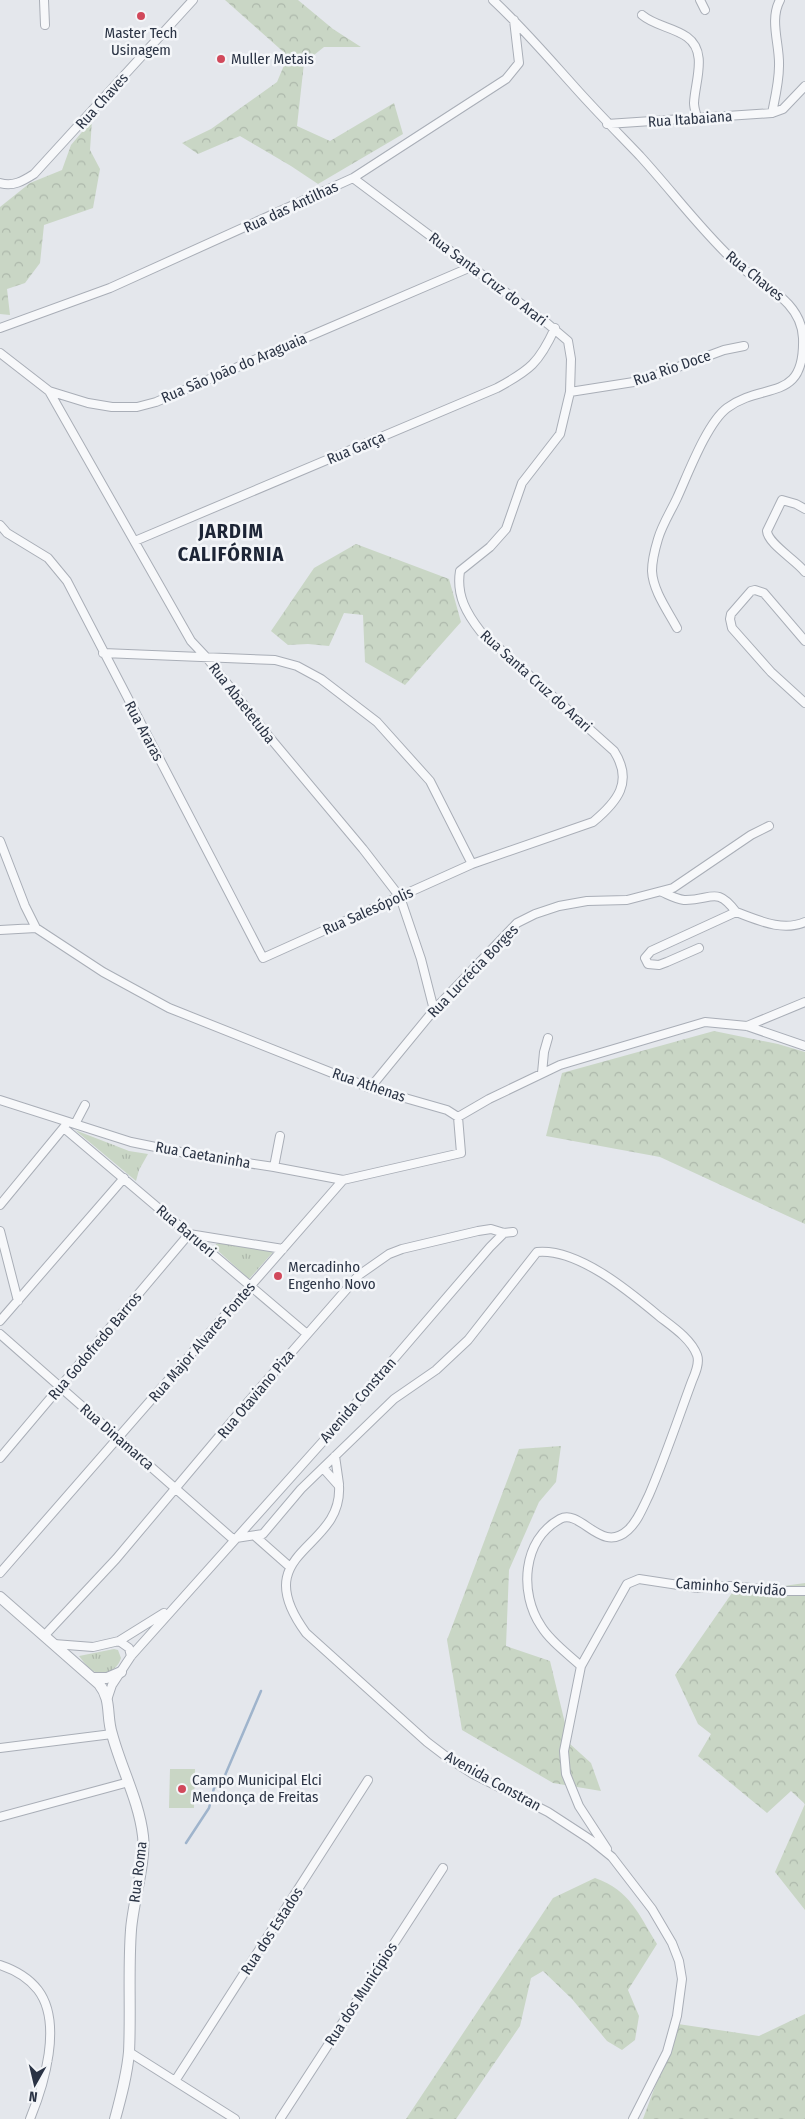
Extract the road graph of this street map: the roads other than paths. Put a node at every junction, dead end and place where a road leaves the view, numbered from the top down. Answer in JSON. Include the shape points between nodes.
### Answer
{"nodes":[{"id":1,"x":44,"y":0,"type":"edge"},
{"id":2,"x":193,"y":0,"type":"edge"},
{"id":3,"x":492,"y":0,"type":"edge"},
{"id":4,"x":700,"y":0,"type":"edge"},
{"id":5,"x":780,"y":0,"type":"edge"},
{"id":6,"x":705,"y":10,"type":"dead end"},
{"id":7,"x":642,"y":15,"type":"dead end"},
{"id":8,"x":514,"y":20,"type":"junction"},
{"id":9,"x":45,"y":25,"type":"dead end"},
{"id":10,"x":805,"y":86,"type":"edge"},
{"id":11,"x":772,"y":113,"type":"junction"},
{"id":12,"x":697,"y":118,"type":"junction"},
{"id":13,"x":607,"y":124,"type":"junction"},
{"id":14,"x":353,"y":178,"type":"junction"},
{"id":15,"x":0,"y":183,"type":"edge"},
{"id":16,"x":471,"y":267,"type":"junction"},
{"id":17,"x":803,"y":326,"type":"edge"},
{"id":18,"x":0,"y":328,"type":"edge"},
{"id":19,"x":555,"y":328,"type":"junction"},
{"id":20,"x":744,"y":346,"type":"dead end"},
{"id":21,"x":0,"y":353,"type":"edge"},
{"id":22,"x":50,"y":391,"type":"junction"},
{"id":23,"x":570,"y":392,"type":"junction"},
{"id":24,"x":805,"y":509,"type":"edge"},
{"id":25,"x":0,"y":525,"type":"edge"},
{"id":26,"x":135,"y":541,"type":"junction"},
{"id":27,"x":805,"y":572,"type":"edge"},
{"id":28,"x":677,"y":628,"type":"dead end"},
{"id":29,"x":805,"y":640,"type":"edge"},
{"id":30,"x":103,"y":653,"type":"junction"},
{"id":31,"x":207,"y":658,"type":"junction"},
{"id":32,"x":805,"y":703,"type":"edge"},
{"id":33,"x":769,"y":826,"type":"dead end"},
{"id":34,"x":0,"y":841,"type":"edge"},
{"id":35,"x":472,"y":864,"type":"junction"},
{"id":36,"x":662,"y":892,"type":"junction"},
{"id":37,"x":400,"y":897,"type":"junction"},
{"id":38,"x":736,"y":912,"type":"junction"},
{"id":39,"x":805,"y":922,"type":"edge"},
{"id":40,"x":36,"y":928,"type":"junction"},
{"id":41,"x":0,"y":930,"type":"edge"},
{"id":42,"x":699,"y":948,"type":"dead end"},
{"id":43,"x":263,"y":958,"type":"joint"},
{"id":44,"x":805,"y":1002,"type":"edge"},
{"id":45,"x":434,"y":1010,"type":"junction"},
{"id":46,"x":747,"y":1026,"type":"junction"},
{"id":47,"x":548,"y":1038,"type":"dead end"},
{"id":48,"x":805,"y":1046,"type":"edge"},
{"id":49,"x":542,"y":1073,"type":"junction"},
{"id":50,"x":370,"y":1088,"type":"junction"},
{"id":51,"x":0,"y":1100,"type":"edge"},
{"id":52,"x":85,"y":1104,"type":"dead end"},
{"id":53,"x":458,"y":1117,"type":"junction"},
{"id":54,"x":75,"y":1124,"type":"junction"},
{"id":55,"x":65,"y":1125,"type":"junction"},
{"id":56,"x":280,"y":1136,"type":"dead end"},
{"id":57,"x":274,"y":1167,"type":"junction"},
{"id":58,"x":124,"y":1178,"type":"junction"},
{"id":59,"x":343,"y":1180,"type":"junction"},
{"id":60,"x":0,"y":1205,"type":"edge"},
{"id":61,"x":0,"y":1231,"type":"edge"},
{"id":62,"x":513,"y":1232,"type":"dead end"},
{"id":63,"x":504,"y":1233,"type":"junction"},
{"id":64,"x":189,"y":1234,"type":"junction"},
{"id":65,"x":283,"y":1249,"type":"junction"},
{"id":66,"x":250,"y":1286,"type":"junction"},
{"id":67,"x":18,"y":1301,"type":"junction"},
{"id":68,"x":0,"y":1320,"type":"edge"},
{"id":69,"x":0,"y":1334,"type":"edge"},
{"id":70,"x":307,"y":1334,"type":"junction"},
{"id":71,"x":60,"y":1387,"type":"junction"},
{"id":72,"x":118,"y":1438,"type":"junction"},
{"id":73,"x":335,"y":1456,"type":"junction"},
{"id":74,"x":0,"y":1458,"type":"edge"},
{"id":75,"x":323,"y":1468,"type":"junction"},
{"id":76,"x":339,"y":1486,"type":"junction"},
{"id":77,"x":176,"y":1490,"type":"junction"},
{"id":78,"x":256,"y":1537,"type":"junction"},
{"id":79,"x":235,"y":1539,"type":"junction"},
{"id":80,"x":290,"y":1567,"type":"junction"},
{"id":81,"x":0,"y":1573,"type":"edge"},
{"id":82,"x":805,"y":1591,"type":"edge"},
{"id":83,"x":0,"y":1597,"type":"edge"},
{"id":84,"x":170,"y":1610,"type":"junction"},
{"id":85,"x":44,"y":1636,"type":"junction"},
{"id":86,"x":119,"y":1641,"type":"junction"},
{"id":87,"x":54,"y":1644,"type":"junction"},
{"id":88,"x":131,"y":1656,"type":"junction"},
{"id":89,"x":581,"y":1666,"type":"junction"},
{"id":90,"x":121,"y":1672,"type":"junction"},
{"id":91,"x":91,"y":1678,"type":"junction"},
{"id":92,"x":108,"y":1697,"type":"junction"},
{"id":93,"x":112,"y":1734,"type":"junction"},
{"id":94,"x":0,"y":1748,"type":"edge"},
{"id":95,"x":368,"y":1780,"type":"dead end"},
{"id":96,"x":128,"y":1782,"type":"junction"},
{"id":97,"x":0,"y":1817,"type":"edge"},
{"id":98,"x":612,"y":1857,"type":"junction"},
{"id":99,"x":443,"y":1868,"type":"dead end"},
{"id":100,"x":0,"y":1965,"type":"edge"},
{"id":101,"x":129,"y":2052,"type":"junction"},
{"id":102,"x":175,"y":2081,"type":"junction"},
{"id":103,"x":30,"y":2119,"type":"edge"},
{"id":104,"x":115,"y":2119,"type":"edge"},
{"id":105,"x":235,"y":2119,"type":"edge"},
{"id":106,"x":280,"y":2119,"type":"edge"},
{"id":107,"x":633,"y":2119,"type":"edge"}],
"edges":[{"from":1,"to":9,"type":"street"},
{"from":2,"to":15,"type":"street","name":"Rua Chaves","via":[[34,174],[20,183]]},
{"from":3,"to":8,"type":"street","name":"Rua Chaves"},
{"from":4,"to":6,"type":"street"},
{"from":5,"to":11,"type":"street","via":[[775,8],[779,66]]},
{"from":7,"to":12,"type":"street","via":[[686,37],[696,46],[699,56],[694,105]]},
{"from":8,"to":13,"type":"street","name":"Rua Chaves"},
{"from":8,"to":14,"type":"street","name":"Rua das Antilhas","via":[[519,63],[506,79]]},
{"from":10,"to":11,"type":"street","via":[[783,109]]},
{"from":11,"to":12,"type":"street","name":"Rua Itabaiana"},
{"from":12,"to":13,"type":"street","name":"Rua Itabaiana"},
{"from":13,"to":17,"type":"street","name":"Rua Chaves","via":[[735,262],[786,301]]},
{"from":14,"to":16,"type":"street","name":"Rua Santa Cruz do Arari"},
{"from":14,"to":18,"type":"street","name":"Rua das Antilhas","via":[[110,288]]},
{"from":16,"to":19,"type":"street","name":"Rua Santa Cruz do Arari"},
{"from":16,"to":22,"type":"street","name":"Rua São João do Araguaia","via":[[156,402],[136,407],[112,407],[88,404]]},
{"from":17,"to":28,"type":"street","name":"Rua Chaves","via":[[800,366],[796,376],[782,386],[726,409],[705,440],[658,537],[652,573]]},
{"from":19,"to":23,"type":"street","name":"Rua Santa Cruz do Arari","via":[[568,341]]},
{"from":19,"to":26,"type":"street","name":"Rua Garça","via":[[540,358],[497,388]]},
{"from":20,"to":23,"type":"street","name":"Rua Rio Doce","via":[[724,350],[640,381]]},
{"from":21,"to":22,"type":"street","name":"Rua São João do Araguaia"},
{"from":22,"to":26,"type":"street","name":"Rua Abaetetuba"},
{"from":23,"to":35,"type":"street","name":"Rua Santa Cruz do Arari","via":[[560,434],[522,483],[506,529],[460,572],[459,592],[481,632],[614,751],[622,762],[624,776],[609,809],[593,822]]},
{"from":24,"to":27,"type":"street","via":[[782,500],[767,531],[769,540]]},
{"from":25,"to":30,"type":"street","name":"Rua Araras","via":[[56,566],[67,581]]},
{"from":26,"to":31,"type":"street","name":"Rua Abaetetuba","via":[[191,641]]},
{"from":29,"to":32,"type":"street","via":[[760,590],[751,591],[731,614],[732,628]]},
{"from":30,"to":31,"type":"street"},
{"from":30,"to":43,"type":"street","name":"Rua Araras"},
{"from":31,"to":35,"type":"street","via":[[275,660],[297,666],[321,679],[377,722],[430,781]]},
{"from":31,"to":37,"type":"street","name":"Rua Abaetetuba"},
{"from":33,"to":36,"type":"street","name":"Rua Lucrécia Borges"},
{"from":34,"to":40,"type":"street","name":"Rua Athenas","via":[[24,906]]},
{"from":35,"to":37,"type":"street","name":"Rua Salesópolis"},
{"from":36,"to":38,"type":"street","via":[[682,900],[720,896]]},
{"from":36,"to":45,"type":"street","name":"Rua Lucrécia Borges","via":[[627,900],[587,901],[535,914],[506,934]]},
{"from":37,"to":43,"type":"street","name":"Rua Salesópolis"},
{"from":37,"to":45,"type":"street","name":"Rua Abaetetuba"},
{"from":38,"to":39,"type":"street","via":[[776,925],[796,926]]},
{"from":38,"to":42,"type":"street","via":[[651,951],[645,960],[648,964],[659,965]]},
{"from":40,"to":41,"type":"street"},
{"from":40,"to":50,"type":"street","name":"Rua Athenas","via":[[103,972],[170,1008]]},
{"from":44,"to":46,"type":"street"},
{"from":45,"to":50,"type":"street","name":"Rua Lucrécia Borges"},
{"from":46,"to":48,"type":"street"},
{"from":46,"to":49,"type":"street","via":[[705,1022],[639,1040]]},
{"from":47,"to":49,"type":"street"},
{"from":49,"to":53,"type":"street"},
{"from":50,"to":53,"type":"street","name":"Rua Athenas","via":[[447,1110]]},
{"from":51,"to":55,"type":"street","name":"Rua Caetaninha"},
{"from":52,"to":54,"type":"street"},
{"from":53,"to":59,"type":"street","via":[[461,1153]]},
{"from":54,"to":55,"type":"street","name":"Rua Caetaninha"},
{"from":54,"to":57,"type":"street","name":"Rua Caetaninha","via":[[139,1144]]},
{"from":55,"to":58,"type":"street","name":"Rua Barueri"},
{"from":55,"to":60,"type":"street"},
{"from":56,"to":57,"type":"street"},
{"from":57,"to":59,"type":"street","name":"Rua Caetaninha"},
{"from":58,"to":64,"type":"street","name":"Rua Barueri"},
{"from":58,"to":67,"type":"street"},
{"from":59,"to":65,"type":"street","name":"Rua Major Alvares Fontes"},
{"from":61,"to":67,"type":"street"},
{"from":62,"to":63,"type":"street","name":"Rua Otaviano Piza"},
{"from":63,"to":70,"type":"street","name":"Rua Otaviano Piza","via":[[478,1230],[388,1254],[359,1275]]},
{"from":63,"to":79,"type":"street","name":"Avenida Constran"},
{"from":64,"to":65,"type":"street"},
{"from":64,"to":66,"type":"street","name":"Rua Barueri"},
{"from":64,"to":71,"type":"street","name":"Rua Godofredo Barros"},
{"from":65,"to":66,"type":"street","name":"Rua Major Alvares Fontes"},
{"from":66,"to":70,"type":"street","name":"Rua Barueri"},
{"from":66,"to":72,"type":"street","name":"Rua Major Alvares Fontes"},
{"from":67,"to":68,"type":"street"},
{"from":69,"to":71,"type":"street","name":"Rua Dinamarca"},
{"from":70,"to":77,"type":"street","name":"Rua Otaviano Piza"},
{"from":71,"to":72,"type":"street","name":"Rua Dinamarca"},
{"from":71,"to":74,"type":"street","name":"Rua Godofredo Barros"},
{"from":72,"to":77,"type":"street","name":"Rua Dinamarca"},
{"from":72,"to":81,"type":"street","name":"Rua Major Alvares Fontes"},
{"from":73,"to":75,"type":"street"},
{"from":73,"to":76,"type":"street"},
{"from":73,"to":89,"type":"street","via":[[394,1399],[436,1370],[468,1340],[537,1252],[561,1254],[590,1267],[621,1285],[670,1325],[687,1340],[698,1356],[697,1367],[640,1514],[629,1530],[621,1536],[609,1538],[572,1518],[562,1518],[550,1525],[532,1549],[526,1574],[528,1600],[541,1627]]},
{"from":75,"to":76,"type":"street","name":"Avenida Constran"},
{"from":75,"to":78,"type":"street","via":[[263,1534]]},
{"from":76,"to":80,"type":"street","name":"Avenida Constran","via":[[340,1500],[333,1516]]},
{"from":77,"to":79,"type":"street","name":"Rua Dinamarca"},
{"from":77,"to":85,"type":"street","name":"Rua Otaviano Piza"},
{"from":78,"to":79,"type":"street"},
{"from":78,"to":80,"type":"street"},
{"from":79,"to":84,"type":"street","name":"Avenida Constran"},
{"from":80,"to":98,"type":"street","name":"Avenida Constran","via":[[285,1592],[295,1618],[306,1633],[409,1726],[448,1758],[548,1812]]},
{"from":82,"to":89,"type":"street","name":"Caminho Servidão","via":[[730,1586],[698,1588],[639,1579],[632,1581],[621,1593]]},
{"from":83,"to":85,"type":"street"},
{"from":84,"to":86,"type":"street","name":"Avenida Constran"},
{"from":84,"to":88,"type":"street","name":"Avenida Constran"},
{"from":85,"to":87,"type":"street"},
{"from":86,"to":87,"type":"street","name":"Avenida Constran","via":[[93,1646]]},
{"from":86,"to":88,"type":"street","via":[[129,1648]]},
{"from":87,"to":91,"type":"street"},
{"from":88,"to":90,"type":"street","name":"Avenida Constran"},
{"from":89,"to":98,"type":"street","name":"Caminho Servidão","via":[[564,1751],[566,1774],[579,1806]]},
{"from":90,"to":91,"type":"street","via":[[107,1678]]},
{"from":90,"to":92,"type":"street","name":"Avenida Constran"},
{"from":91,"to":92,"type":"street","via":[[100,1684]]},
{"from":92,"to":93,"type":"street","name":"Rua Roma"},
{"from":93,"to":94,"type":"street"},
{"from":93,"to":96,"type":"street","name":"Rua Roma"},
{"from":95,"to":102,"type":"street","name":"Rua dos Estados"},
{"from":96,"to":97,"type":"street"},
{"from":96,"to":101,"type":"street","name":"Rua Roma","via":[[143,1840],[131,1931]]},
{"from":98,"to":107,"type":"street","name":"Avenida Constran","via":[[652,1909],[672,1943],[682,1978],[677,2016],[667,2052]]},
{"from":99,"to":106,"type":"street","name":"Rua dos Municípios"},
{"from":100,"to":103,"type":"street","via":[[21,1974],[39,1991],[48,2020],[49,2057],[40,2095]]},
{"from":101,"to":102,"type":"street"},
{"from":101,"to":104,"type":"street","name":"Rua Roma"},
{"from":102,"to":105,"type":"street"}]}
